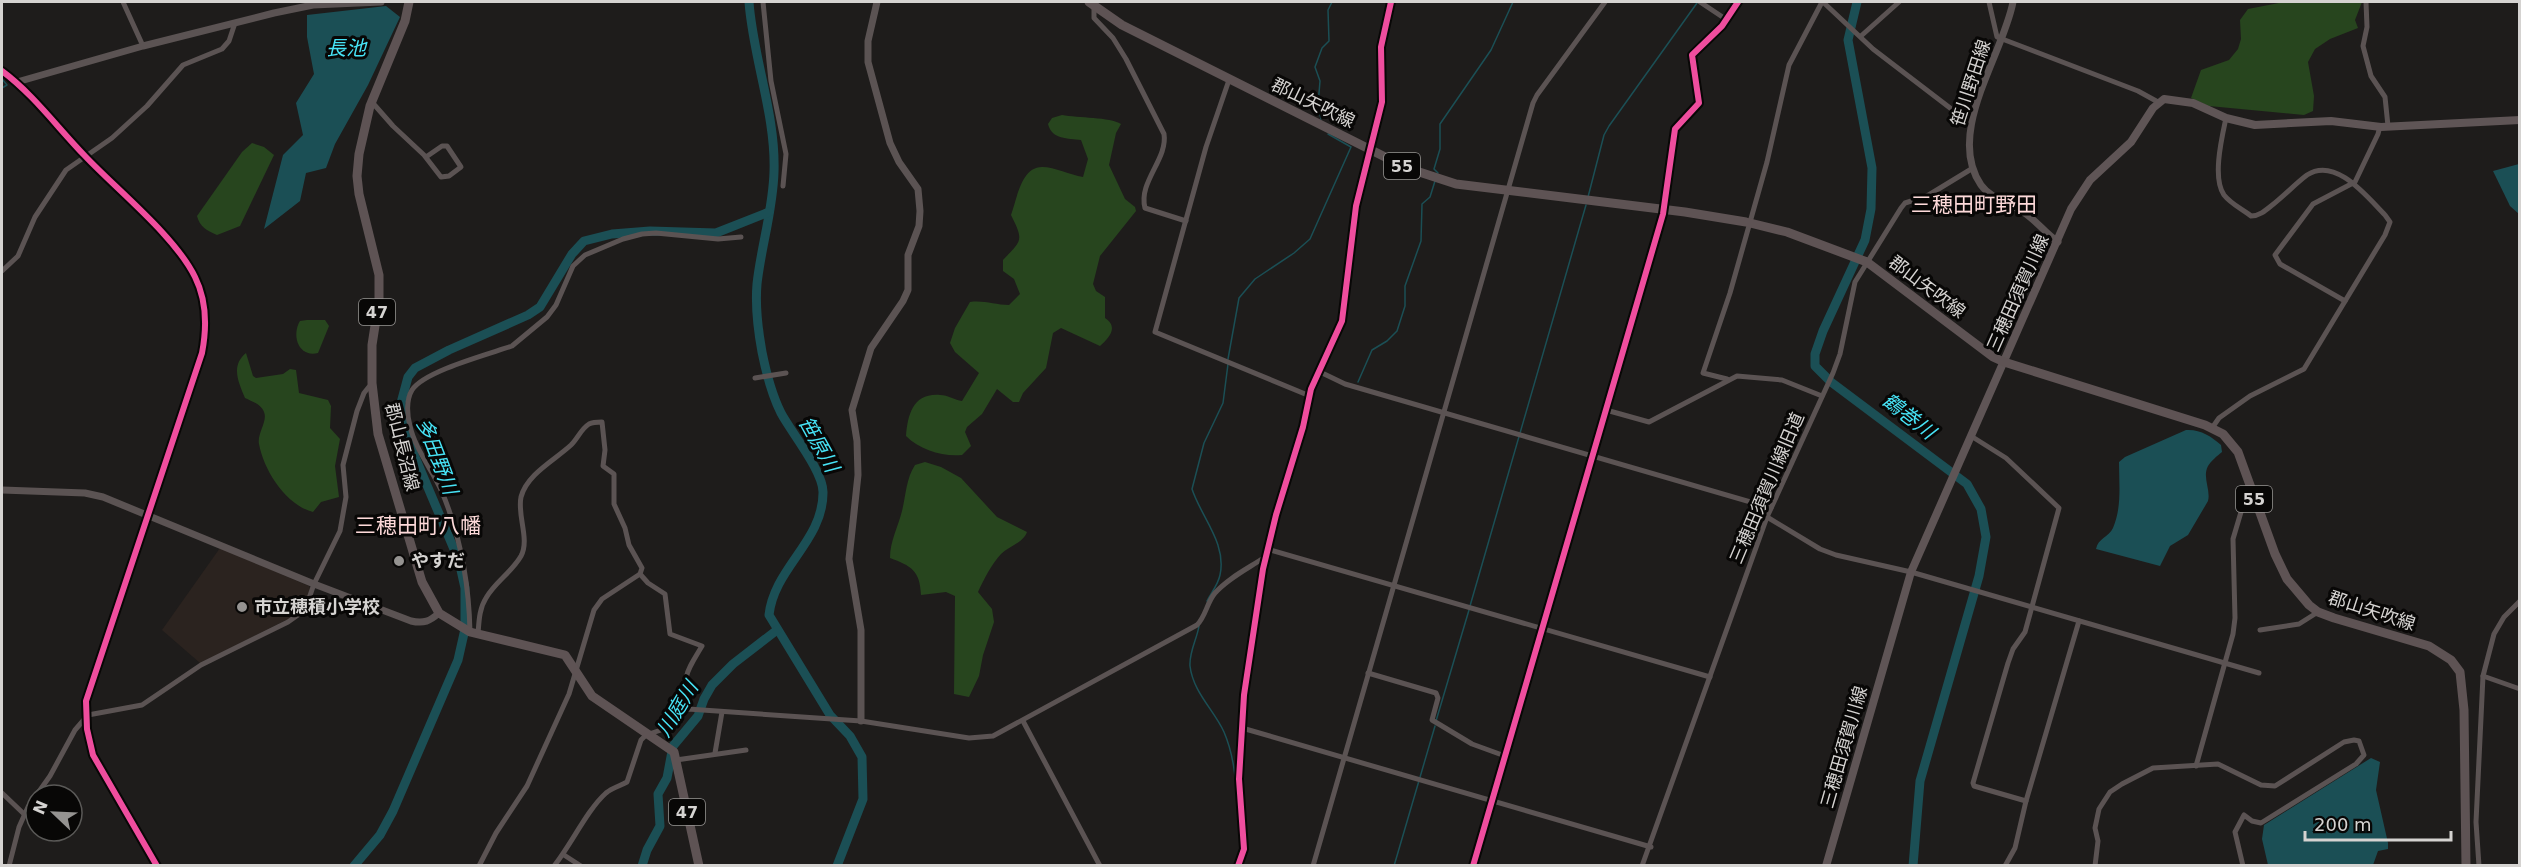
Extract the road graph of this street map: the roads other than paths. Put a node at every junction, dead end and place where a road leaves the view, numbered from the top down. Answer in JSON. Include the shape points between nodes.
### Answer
{"nodes":[{"id":1,"x":123,"y":2,"type":"edge"},
{"id":2,"x":381,"y":2,"type":"edge"},
{"id":3,"x":409,"y":2,"type":"edge"},
{"id":4,"x":763,"y":2,"type":"edge"},
{"id":5,"x":877,"y":2,"type":"edge"},
{"id":6,"x":1391,"y":2,"type":"edge"},
{"id":7,"x":1605,"y":2,"type":"edge"},
{"id":8,"x":1700,"y":2,"type":"edge"},
{"id":9,"x":1738,"y":2,"type":"edge"},
{"id":10,"x":1823,"y":2,"type":"edge"},
{"id":11,"x":1899,"y":2,"type":"edge"},
{"id":12,"x":1989,"y":2,"type":"edge"},
{"id":13,"x":2013,"y":2,"type":"edge"},
{"id":14,"x":2366,"y":2,"type":"edge"},
{"id":15,"x":312,"y":3,"type":"edge"},
{"id":16,"x":1091,"y":4,"type":"edge"},
{"id":17,"x":1727,"y":20,"type":"junction"},
{"id":18,"x":235,"y":23,"type":"junction"},
{"id":19,"x":1861,"y":36,"type":"junction"},
{"id":20,"x":2001,"y":39,"type":"junction"},
{"id":21,"x":142,"y":46,"type":"junction"},
{"id":22,"x":2,"y":71,"type":"edge"},
{"id":23,"x":1229,"y":80,"type":"junction"},
{"id":24,"x":17,"y":82,"type":"junction"},
{"id":25,"x":371,"y":101,"type":"junction"},
{"id":26,"x":2158,"y":102,"type":"junction"},
{"id":27,"x":2226,"y":118,"type":"junction"},
{"id":28,"x":2520,"y":120,"type":"edge"},
{"id":29,"x":1971,"y":124,"type":"junction"},
{"id":30,"x":2384,"y":126,"type":"junction"},
{"id":31,"x":1369,"y":149,"type":"junction"},
{"id":32,"x":85,"y":156,"type":"junction"},
{"id":33,"x":426,"y":158,"type":"junction"},
{"id":34,"x":1972,"y":168,"type":"junction"},
{"id":35,"x":2353,"y":184,"type":"junction"},
{"id":36,"x":783,"y":186,"type":"dead end"},
{"id":37,"x":1509,"y":190,"type":"junction"},
{"id":38,"x":1664,"y":209,"type":"junction"},
{"id":39,"x":1186,"y":221,"type":"junction"},
{"id":40,"x":1750,"y":223,"type":"junction"},
{"id":41,"x":741,"y":237,"type":"dead end"},
{"id":42,"x":2058,"y":242,"type":"junction"},
{"id":43,"x":1858,"y":259,"type":"junction"},
{"id":44,"x":2,"y":271,"type":"edge"},
{"id":45,"x":2345,"y":301,"type":"junction"},
{"id":46,"x":2004,"y":362,"type":"junction"},
{"id":47,"x":1318,"y":371,"type":"junction"},
{"id":48,"x":786,"y":373,"type":"dead end"},
{"id":49,"x":755,"y":378,"type":"dead end"},
{"id":50,"x":1727,"y":379,"type":"junction"},
{"id":51,"x":372,"y":383,"type":"junction"},
{"id":52,"x":1310,"y":396,"type":"junction"},
{"id":53,"x":1822,"y":396,"type":"junction"},
{"id":54,"x":1606,"y":410,"type":"junction"},
{"id":55,"x":1444,"y":413,"type":"junction"},
{"id":56,"x":2212,"y":428,"type":"junction"},
{"id":57,"x":1971,"y":436,"type":"junction"},
{"id":58,"x":1593,"y":456,"type":"junction"},
{"id":59,"x":2249,"y":485,"type":"junction"},
{"id":60,"x":2,"y":490,"type":"edge"},
{"id":61,"x":1771,"y":508,"type":"junction"},
{"id":62,"x":148,"y":515,"type":"junction"},
{"id":63,"x":1767,"y":517,"type":"junction"},
{"id":64,"x":1268,"y":549,"type":"junction"},
{"id":65,"x":1265,"y":557,"type":"junction"},
{"id":66,"x":1911,"y":572,"type":"junction"},
{"id":67,"x":640,"y":574,"type":"junction"},
{"id":68,"x":314,"y":584,"type":"junction"},
{"id":69,"x":1394,"y":585,"type":"junction"},
{"id":70,"x":2520,"y":601,"type":"edge"},
{"id":71,"x":2031,"y":607,"type":"junction"},
{"id":72,"x":2318,"y":612,"type":"junction"},
{"id":73,"x":443,"y":616,"type":"junction"},
{"id":74,"x":2079,"y":621,"type":"junction"},
{"id":75,"x":1543,"y":628,"type":"junction"},
{"id":76,"x":2260,"y":630,"type":"dead end"},
{"id":77,"x":474,"y":633,"type":"junction"},
{"id":78,"x":2224,"y":663,"type":"junction"},
{"id":79,"x":577,"y":670,"type":"junction"},
{"id":80,"x":2259,"y":673,"type":"dead end"},
{"id":81,"x":1368,"y":674,"type":"junction"},
{"id":82,"x":2483,"y":676,"type":"junction"},
{"id":83,"x":1710,"y":677,"type":"junction"},
{"id":84,"x":2520,"y":689,"type":"edge"},
{"id":85,"x":691,"y":709,"type":"junction"},
{"id":86,"x":722,"y":712,"type":"junction"},
{"id":87,"x":86,"y":717,"type":"junction"},
{"id":88,"x":861,"y":721,"type":"junction"},
{"id":89,"x":1023,"y":721,"type":"junction"},
{"id":90,"x":1242,"y":728,"type":"junction"},
{"id":91,"x":650,"y":734,"type":"junction"},
{"id":92,"x":746,"y":750,"type":"dead end"},
{"id":93,"x":716,"y":753,"type":"junction"},
{"id":94,"x":1505,"y":756,"type":"junction"},
{"id":95,"x":1344,"y":758,"type":"junction"},
{"id":96,"x":675,"y":759,"type":"junction"},
{"id":97,"x":2196,"y":766,"type":"junction"},
{"id":98,"x":45,"y":783,"type":"edge"},
{"id":99,"x":2,"y":793,"type":"edge"},
{"id":100,"x":1492,"y":801,"type":"junction"},
{"id":101,"x":2026,"y":801,"type":"junction"},
{"id":102,"x":24,"y":814,"type":"joint"},
{"id":103,"x":1651,"y":847,"type":"junction"},
{"id":104,"x":564,"y":855,"type":"junction"},
{"id":105,"x":9,"y":866,"type":"edge"},
{"id":106,"x":157,"y":866,"type":"edge"},
{"id":107,"x":479,"y":866,"type":"edge"},
{"id":108,"x":554,"y":866,"type":"edge"},
{"id":109,"x":581,"y":866,"type":"edge"},
{"id":110,"x":699,"y":866,"type":"edge"},
{"id":111,"x":1100,"y":866,"type":"edge"},
{"id":112,"x":1238,"y":866,"type":"edge"},
{"id":113,"x":1313,"y":866,"type":"edge"},
{"id":114,"x":1473,"y":866,"type":"edge"},
{"id":115,"x":1642,"y":866,"type":"edge"},
{"id":116,"x":1826,"y":866,"type":"edge"},
{"id":117,"x":2005,"y":866,"type":"edge"},
{"id":118,"x":2095,"y":866,"type":"edge"},
{"id":119,"x":2242,"y":866,"type":"edge"},
{"id":120,"x":2466,"y":866,"type":"edge"},
{"id":121,"x":2479,"y":866,"type":"edge"}],
"edges":[{"from":1,"to":21,"type":"street"},
{"from":2,"to":15,"type":"street"},
{"from":3,"to":25,"type":"main road","name":"郡山長沼線","number":"47","via":[[405,21]]},
{"from":4,"to":36,"type":"street","via":[[771,81],[786,154]]},
{"from":5,"to":88,"type":"street","via":[[868,41],[868,62],[890,143],[918,189],[920,211],[908,255],[908,290],[871,348],[852,410],[858,475],[849,559],[861,630]]},
{"from":6,"to":31,"type":"street","via":[[1381,46],[1382,102]]},
{"from":7,"to":37,"type":"street","via":[[1537,95]]},
{"from":8,"to":17,"type":"street"},
{"from":9,"to":17,"type":"street"},
{"from":10,"to":19,"type":"street"},
{"from":10,"to":40,"type":"street","via":[[1789,65]]},
{"from":11,"to":19,"type":"street"},
{"from":12,"to":20,"type":"street","via":[[1997,37]]},
{"from":13,"to":20,"type":"street","name":"笹川野田線"},
{"from":14,"to":30,"type":"street","via":[[2363,46],[2371,76],[2385,98]]},
{"from":15,"to":18,"type":"street"},
{"from":16,"to":23,"type":"main road","name":"郡山矢吹線","number":"55","via":[[1122,25]]},
{"from":16,"to":39,"type":"street","via":[[1094,18],[1126,59],[1164,134],[1145,208]]},
{"from":17,"to":38,"type":"street","via":[[1692,55],[1699,103],[1675,129]]},
{"from":18,"to":21,"type":"street"},
{"from":18,"to":32,"type":"street","via":[[222,49],[183,65],[142,111]]},
{"from":19,"to":29,"type":"street"},
{"from":20,"to":26,"type":"street"},
{"from":20,"to":29,"type":"street","name":"笹川野田線"},
{"from":21,"to":24,"type":"street"},
{"from":22,"to":24,"type":"street"},
{"from":23,"to":31,"type":"main road","name":"郡山矢吹線","number":"55"},
{"from":23,"to":39,"type":"street"},
{"from":24,"to":32,"type":"street"},
{"from":25,"to":33,"type":"street"},
{"from":25,"to":51,"type":"main road","name":"郡山長沼線","number":"47","via":[[358,154],[357,176],[379,275]]},
{"from":26,"to":27,"type":"main road","via":[[2184,100]]},
{"from":26,"to":42,"type":"main road","name":"三穂田須賀川線","via":[[2131,142],[2081,192]]},
{"from":27,"to":30,"type":"main road","via":[[2254,125],[2331,121]]},
{"from":27,"to":35,"type":"street","via":[[2219,181],[2223,194],[2251,216],[2266,210],[2313,172],[2329,171]]},
{"from":28,"to":30,"type":"main road"},
{"from":29,"to":34,"type":"street","name":"笹川野田線"},
{"from":30,"to":35,"type":"street"},
{"from":31,"to":37,"type":"main road","name":"郡山矢吹線","number":"55","via":[[1439,180]]},
{"from":31,"to":47,"type":"street","via":[[1352,231],[1342,321]]},
{"from":32,"to":44,"type":"street","via":[[55,183],[18,256]]},
{"from":32,"to":62,"type":"street","via":[[182,255],[196,278],[204,306],[202,353]]},
{"from":33,"to":33,"type":"street","via":[[443,178],[461,167],[444,145]]},
{"from":34,"to":42,"type":"street","via":[[1991,195],[2025,212]]},
{"from":34,"to":43,"type":"street","name":"三穂田須賀川線旧道","via":[[1927,196],[1905,203]]},
{"from":35,"to":45,"type":"street","via":[[2390,222]]},
{"from":35,"to":45,"type":"street","via":[[2313,204],[2275,257]]},
{"from":37,"to":38,"type":"main road","name":"郡山矢吹線","number":"55"},
{"from":37,"to":55,"type":"street"},
{"from":38,"to":40,"type":"main road","name":"郡山矢吹線","number":"55"},
{"from":38,"to":54,"type":"street"},
{"from":39,"to":52,"type":"street","via":[[1156,334]]},
{"from":40,"to":43,"type":"main road","name":"郡山矢吹線","number":"55","via":[[1795,234]]},
{"from":40,"to":50,"type":"street","via":[[1703,373]]},
{"from":41,"to":77,"type":"street","via":[[642,234],[585,255],[573,266],[547,317],[521,340],[430,375],[412,391],[407,413],[411,430],[443,494],[457,541]]},
{"from":42,"to":46,"type":"main road","name":"三穂田須賀川線"},
{"from":43,"to":46,"type":"main road","name":"郡山矢吹線","number":"55"},
{"from":43,"to":53,"type":"street","name":"三穂田須賀川線旧道","via":[[1840,354]]},
{"from":45,"to":56,"type":"street","via":[[2304,369],[2250,396],[2219,418]]},
{"from":46,"to":56,"type":"main road","name":"郡山矢吹線","number":"55"},
{"from":46,"to":57,"type":"main road","name":"三穂田須賀川線"},
{"from":47,"to":52,"type":"street"},
{"from":47,"to":55,"type":"street","via":[[1345,384]]},
{"from":48,"to":49,"type":"street"},
{"from":50,"to":53,"type":"street","via":[[1777,379]]},
{"from":50,"to":54,"type":"street","via":[[1649,422]]},
{"from":51,"to":68,"type":"street","via":[[357,411],[343,465],[345,496],[340,531]]},
{"from":51,"to":73,"type":"main road","name":"郡山長沼線","number":"47","via":[[378,434],[422,582]]},
{"from":52,"to":64,"type":"street"},
{"from":53,"to":61,"type":"street","name":"三穂田須賀川線旧道"},
{"from":54,"to":58,"type":"street"},
{"from":55,"to":58,"type":"street"},
{"from":55,"to":69,"type":"street"},
{"from":56,"to":59,"type":"main road","name":"郡山矢吹線","number":"55","via":[[2223,434],[2238,452]]},
{"from":57,"to":66,"type":"main road","name":"三穂田須賀川線"},
{"from":57,"to":71,"type":"street","via":[[2006,458],[2059,508]]},
{"from":58,"to":61,"type":"street"},
{"from":58,"to":75,"type":"street"},
{"from":59,"to":72,"type":"main road","name":"郡山矢吹線","number":"55","via":[[2287,579]]},
{"from":59,"to":78,"type":"street","via":[[2233,539],[2235,618]]},
{"from":60,"to":62,"type":"street","via":[[85,493]]},
{"from":61,"to":63,"type":"street","name":"三穂田須賀川線旧道"},
{"from":62,"to":68,"type":"street"},
{"from":62,"to":87,"type":"street","via":[[90,687]]},
{"from":63,"to":66,"type":"street","via":[[1826,551]]},
{"from":63,"to":83,"type":"street","name":"三穂田須賀川線旧道"},
{"from":64,"to":65,"type":"street"},
{"from":64,"to":69,"type":"street"},
{"from":65,"to":89,"type":"street","via":[[1213,595],[1197,625]]},
{"from":65,"to":90,"type":"street","via":[[1245,675]]},
{"from":66,"to":71,"type":"street"},
{"from":66,"to":116,"type":"main road","name":"三穂田須賀川線"},
{"from":67,"to":77,"type":"street","via":[[642,568],[614,504],[614,474],[603,466],[604,425],[594,422],[526,486],[521,497],[525,544],[521,556],[485,598]]},
{"from":67,"to":79,"type":"street","via":[[597,604]]},
{"from":67,"to":85,"type":"street","via":[[664,594],[670,634],[702,646],[691,661],[685,680]]},
{"from":68,"to":73,"type":"street","via":[[419,623]]},
{"from":68,"to":87,"type":"street","via":[[308,607],[297,617],[201,665],[142,705]]},
{"from":69,"to":75,"type":"street"},
{"from":69,"to":81,"type":"street"},
{"from":70,"to":82,"type":"street","via":[[2494,634]]},
{"from":71,"to":74,"type":"street"},
{"from":71,"to":101,"type":"street","via":[[2024,636],[2008,663],[1973,783]]},
{"from":72,"to":76,"type":"street","via":[[2300,624]]},
{"from":72,"to":120,"type":"main road","name":"郡山矢吹線","number":"55","via":[[2429,646],[2451,660],[2460,672]]},
{"from":73,"to":77,"type":"main road","number":"47"},
{"from":74,"to":78,"type":"street"},
{"from":74,"to":101,"type":"street"},
{"from":75,"to":83,"type":"street"},
{"from":75,"to":94,"type":"street"},
{"from":77,"to":79,"type":"main road","number":"47","via":[[559,652]]},
{"from":78,"to":80,"type":"street"},
{"from":78,"to":97,"type":"street"},
{"from":79,"to":91,"type":"main road","number":"47","via":[[592,696]]},
{"from":79,"to":107,"type":"street","via":[[527,786]]},
{"from":81,"to":94,"type":"street","via":[[1436,693],[1432,720],[1472,744]]},
{"from":81,"to":95,"type":"street"},
{"from":82,"to":84,"type":"street"},
{"from":82,"to":121,"type":"street","via":[[2476,822]]},
{"from":83,"to":103,"type":"street","name":"三穂田須賀川線旧道"},
{"from":85,"to":86,"type":"street"},
{"from":85,"to":91,"type":"street"},
{"from":86,"to":88,"type":"street"},
{"from":86,"to":93,"type":"street"},
{"from":87,"to":98,"type":"street"},
{"from":87,"to":106,"type":"street","via":[[96,761]]},
{"from":88,"to":89,"type":"street","via":[[975,738],[993,736]]},
{"from":89,"to":111,"type":"street"},
{"from":90,"to":95,"type":"street"},
{"from":90,"to":112,"type":"street","via":[[1239,779],[1244,849]]},
{"from":91,"to":96,"type":"main road","number":"47","via":[[674,752]]},
{"from":91,"to":104,"type":"street","via":[[639,743],[627,782],[602,798]]},
{"from":92,"to":93,"type":"street"},
{"from":93,"to":96,"type":"street"},
{"from":94,"to":100,"type":"street"},
{"from":95,"to":100,"type":"street"},
{"from":95,"to":113,"type":"street"},
{"from":96,"to":110,"type":"main road","number":"47"},
{"from":97,"to":118,"type":"street","via":[[2153,768],[2110,792],[2099,809],[2095,828]]},
{"from":97,"to":119,"type":"street","via":[[2218,764],[2261,785],[2275,786],[2344,742],[2354,740],[2362,746],[2364,755],[2356,764],[2261,823],[2244,815],[2235,832]]},
{"from":99,"to":102,"type":"street"},
{"from":100,"to":103,"type":"street"},
{"from":100,"to":114,"type":"street"},
{"from":101,"to":117,"type":"street","via":[[2015,848]]},
{"from":102,"to":105,"type":"street"},
{"from":103,"to":115,"type":"street","name":"三穂田須賀川線旧道"},
{"from":104,"to":108,"type":"street"},
{"from":104,"to":109,"type":"street"}]}
